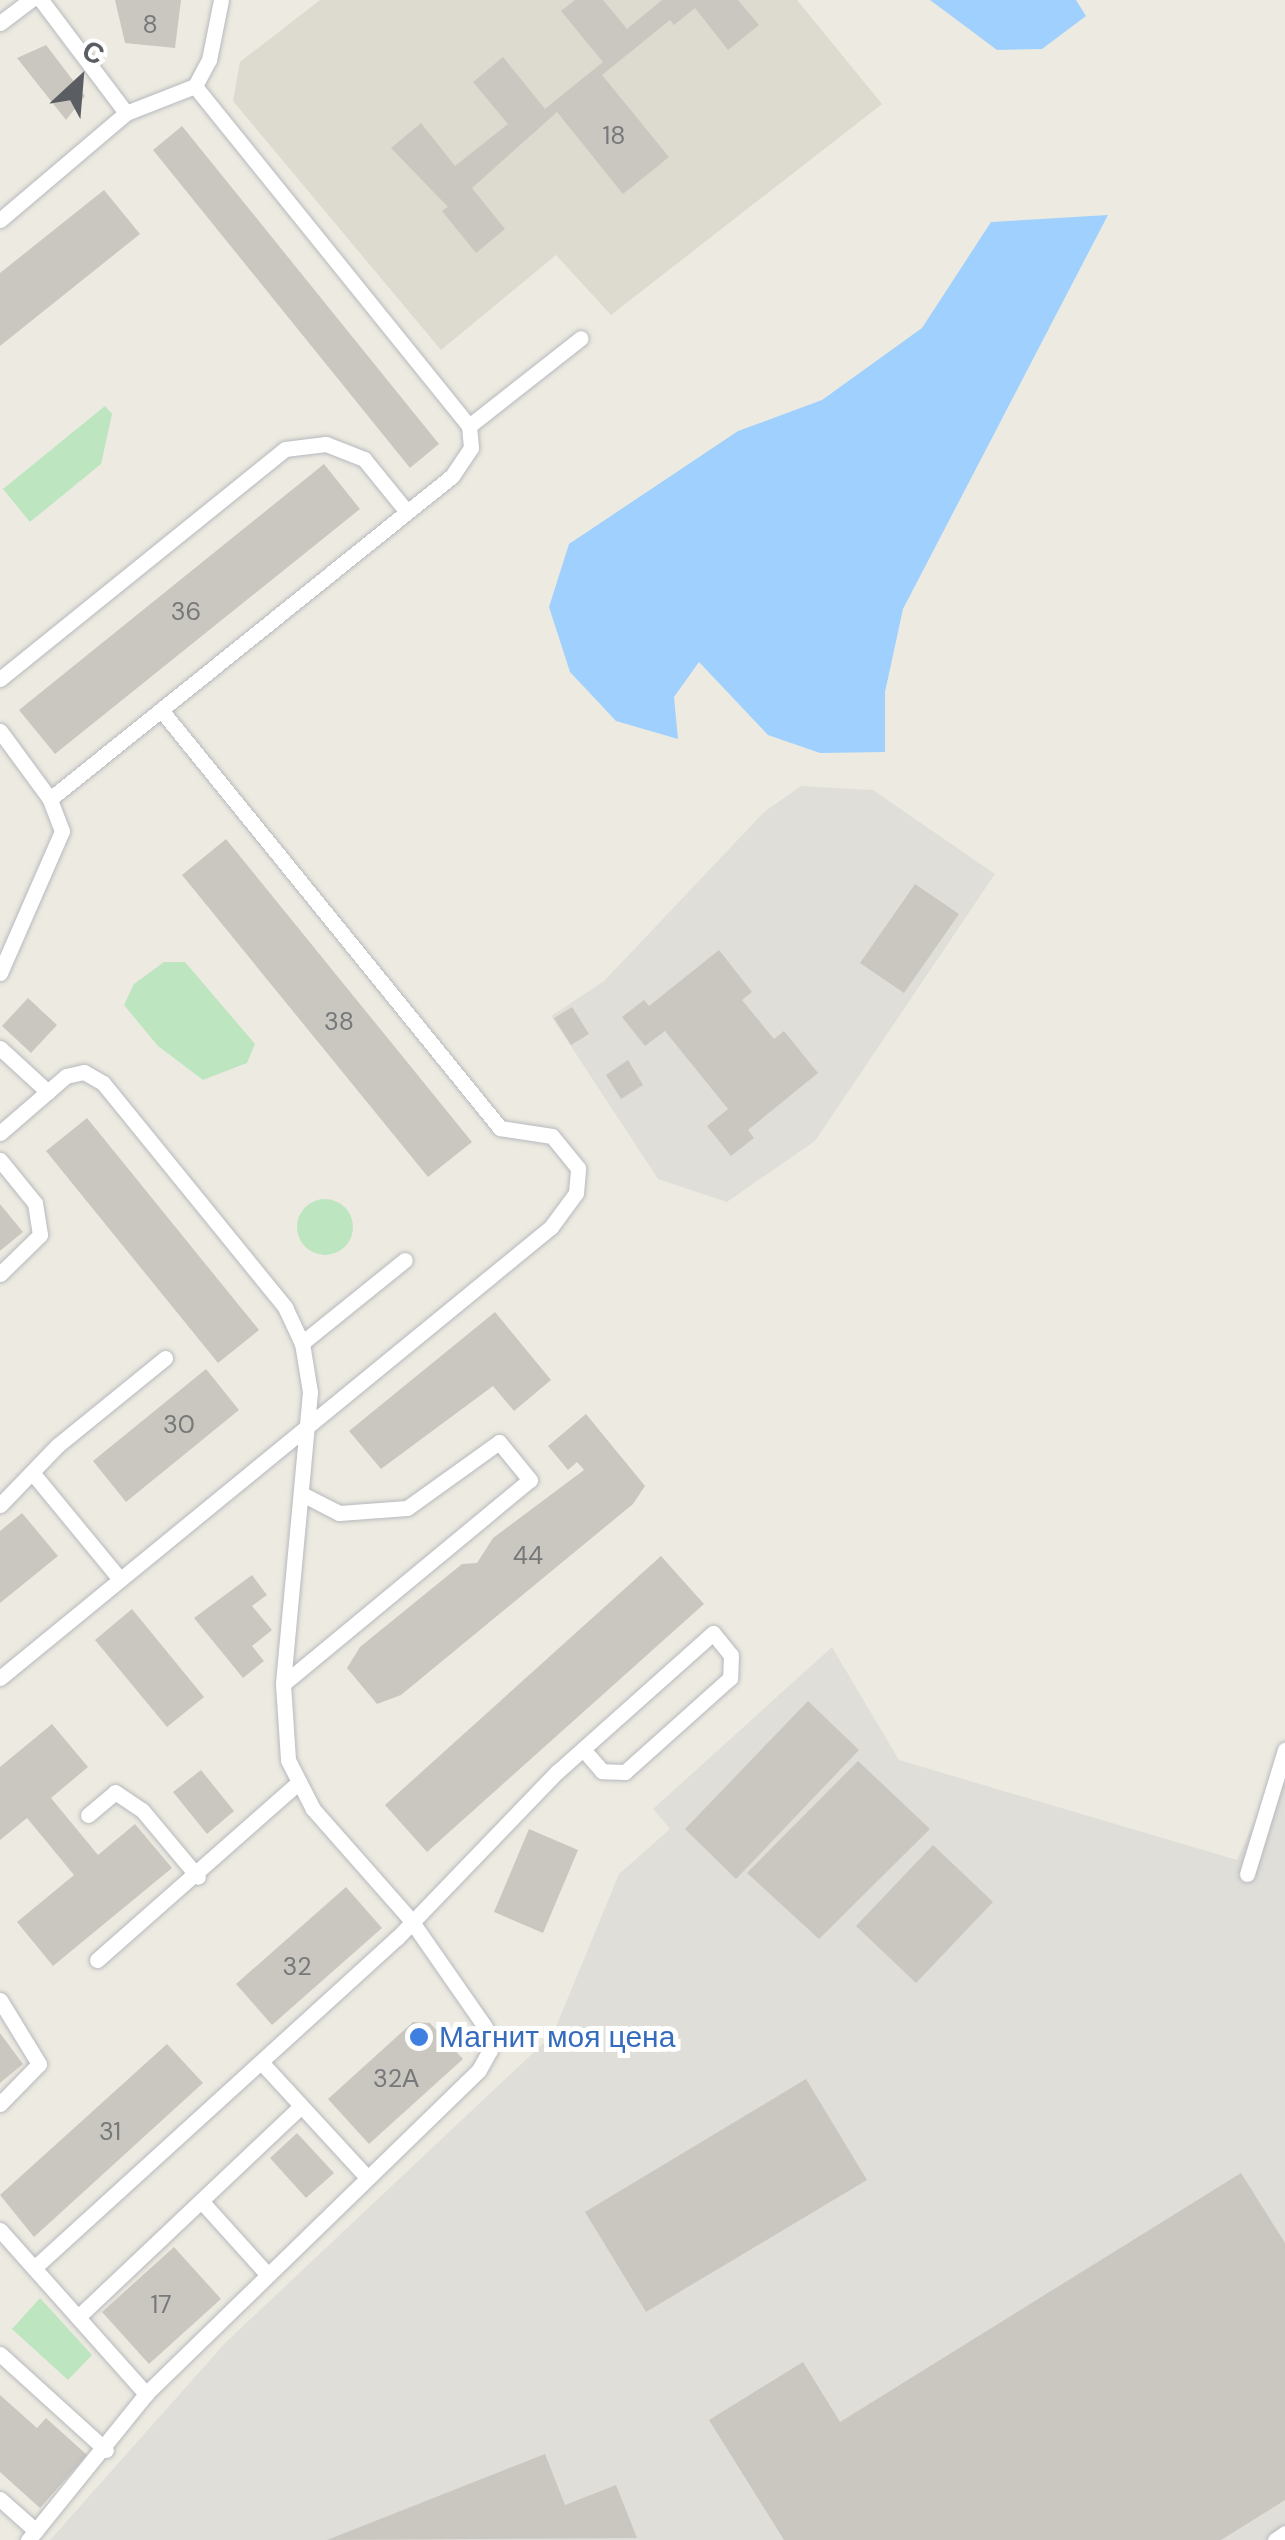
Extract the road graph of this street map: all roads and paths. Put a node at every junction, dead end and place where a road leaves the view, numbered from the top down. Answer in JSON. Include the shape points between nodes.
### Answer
{"nodes":[{"id":1,"x":31,"y":0,"type":"edge"},
{"id":2,"x":42,"y":0,"type":"edge"},
{"id":3,"x":222,"y":0,"type":"edge"},
{"id":4,"x":0,"y":22,"type":"edge"},
{"id":5,"x":194,"y":86,"type":"junction"},
{"id":6,"x":126,"y":113,"type":"junction"},
{"id":7,"x":0,"y":220,"type":"edge"},
{"id":8,"x":581,"y":338,"type":"dead end"},
{"id":9,"x":469,"y":426,"type":"junction"},
{"id":10,"x":407,"y":512,"type":"junction"},
{"id":11,"x":0,"y":679,"type":"edge"},
{"id":12,"x":161,"y":710,"type":"junction"},
{"id":13,"x":0,"y":731,"type":"edge"},
{"id":14,"x":50,"y":799,"type":"junction"},
{"id":15,"x":0,"y":973,"type":"edge"},
{"id":16,"x":0,"y":1048,"type":"edge"},
{"id":17,"x":48,"y":1092,"type":"junction"},
{"id":18,"x":0,"y":1133,"type":"edge"},
{"id":19,"x":0,"y":1160,"type":"edge"},
{"id":20,"x":405,"y":1260,"type":"dead end"},
{"id":21,"x":0,"y":1274,"type":"edge"},
{"id":22,"x":302,"y":1342,"type":"junction"},
{"id":23,"x":165,"y":1358,"type":"dead end"},
{"id":24,"x":310,"y":1424,"type":"junction"},
{"id":25,"x":35,"y":1476,"type":"junction"},
{"id":26,"x":302,"y":1494,"type":"junction"},
{"id":27,"x":0,"y":1505,"type":"edge"},
{"id":28,"x":120,"y":1580,"type":"junction"},
{"id":29,"x":0,"y":1678,"type":"edge"},
{"id":30,"x":284,"y":1684,"type":"junction"},
{"id":31,"x":582,"y":1750,"type":"junction"},
{"id":32,"x":1285,"y":1750,"type":"edge"},
{"id":33,"x":299,"y":1782,"type":"junction"},
{"id":34,"x":88,"y":1815,"type":"dead end"},
{"id":35,"x":1247,"y":1874,"type":"dead end"},
{"id":36,"x":198,"y":1877,"type":"junction"},
{"id":37,"x":410,"y":1919,"type":"junction"},
{"id":38,"x":97,"y":1960,"type":"dead end"},
{"id":39,"x":0,"y":2000,"type":"edge"},
{"id":40,"x":261,"y":2062,"type":"junction"},
{"id":41,"x":0,"y":2104,"type":"edge"},
{"id":42,"x":301,"y":2106,"type":"junction"},
{"id":43,"x":364,"y":2174,"type":"junction"},
{"id":44,"x":203,"y":2203,"type":"junction"},
{"id":45,"x":0,"y":2230,"type":"edge"},
{"id":46,"x":34,"y":2268,"type":"junction"},
{"id":47,"x":266,"y":2272,"type":"junction"},
{"id":48,"x":78,"y":2317,"type":"junction"},
{"id":49,"x":0,"y":2354,"type":"edge"},
{"id":50,"x":146,"y":2394,"type":"junction"},
{"id":51,"x":106,"y":2450,"type":"junction"},
{"id":52,"x":0,"y":2499,"type":"edge"},
{"id":53,"x":1285,"y":2534,"type":"edge"},
{"id":54,"x":32,"y":2536,"type":"edge"},
{"id":55,"x":1274,"y":2540,"type":"edge"}],
"edges":[{"from":1,"to":4,"type":"lane"},
{"from":2,"to":6,"type":"lane"},
{"from":3,"to":5,"type":"lane","via":[[210,60]]},
{"from":5,"to":6,"type":"lane"},
{"from":5,"to":9,"type":"lane"},
{"from":6,"to":7,"type":"lane"},
{"from":8,"to":9,"type":"lane"},
{"from":9,"to":10,"type":"lane","via":[[471,448],[452,476]]},
{"from":10,"to":11,"type":"lane","via":[[364,459],[326,444],[285,450]]},
{"from":10,"to":12,"type":"lane"},
{"from":12,"to":14,"type":"lane"},
{"from":12,"to":24,"type":"lane","via":[[500,1128],[552,1136],[578,1168],[576,1193],[551,1227]]},
{"from":13,"to":14,"type":"lane"},
{"from":14,"to":15,"type":"lane","via":[[62,831]]},
{"from":16,"to":17,"type":"lane"},
{"from":17,"to":18,"type":"lane"},
{"from":17,"to":22,"type":"lane","via":[[84,1072],[103,1083],[284,1307]]},
{"from":19,"to":21,"type":"lane","via":[[35,1203],[40,1235]]},
{"from":20,"to":22,"type":"lane"},
{"from":22,"to":24,"type":"lane"},
{"from":23,"to":25,"type":"lane","via":[[58,1444]]},
{"from":24,"to":26,"type":"lane"},
{"from":24,"to":28,"type":"lane"},
{"from":25,"to":27,"type":"lane"},
{"from":25,"to":28,"type":"lane"},
{"from":26,"to":30,"type":"lane"},
{"from":26,"to":30,"type":"lane","via":[[338,1512],[406,1508],[499,1442],[530,1480]]},
{"from":28,"to":29,"type":"lane"},
{"from":30,"to":33,"type":"lane","via":[[282,1727]]},
{"from":31,"to":31,"type":"lane","via":[[713,1634],[732,1655],[730,1678],[625,1772],[602,1771]]},
{"from":31,"to":37,"type":"lane"},
{"from":32,"to":35,"type":"lane"},
{"from":33,"to":36,"type":"lane"},
{"from":33,"to":37,"type":"lane","via":[[314,1809]]},
{"from":34,"to":36,"type":"lane","via":[[114,1792],[142,1810]]},
{"from":36,"to":38,"type":"lane"},
{"from":37,"to":40,"type":"lane"},
{"from":37,"to":43,"type":"lane","via":[[485,2028],[490,2050],[479,2070]]},
{"from":39,"to":41,"type":"lane","via":[[39,2064]]},
{"from":40,"to":42,"type":"lane"},
{"from":40,"to":46,"type":"lane"},
{"from":42,"to":43,"type":"lane"},
{"from":42,"to":44,"type":"lane"},
{"from":43,"to":47,"type":"lane"},
{"from":44,"to":47,"type":"lane"},
{"from":44,"to":48,"type":"lane"},
{"from":45,"to":46,"type":"lane"},
{"from":46,"to":48,"type":"lane"},
{"from":47,"to":50,"type":"lane"},
{"from":48,"to":50,"type":"lane"},
{"from":49,"to":51,"type":"lane"},
{"from":50,"to":51,"type":"lane"},
{"from":51,"to":54,"type":"lane"},
{"from":52,"to":54,"type":"lane"},
{"from":53,"to":55,"type":"lane"}]}
